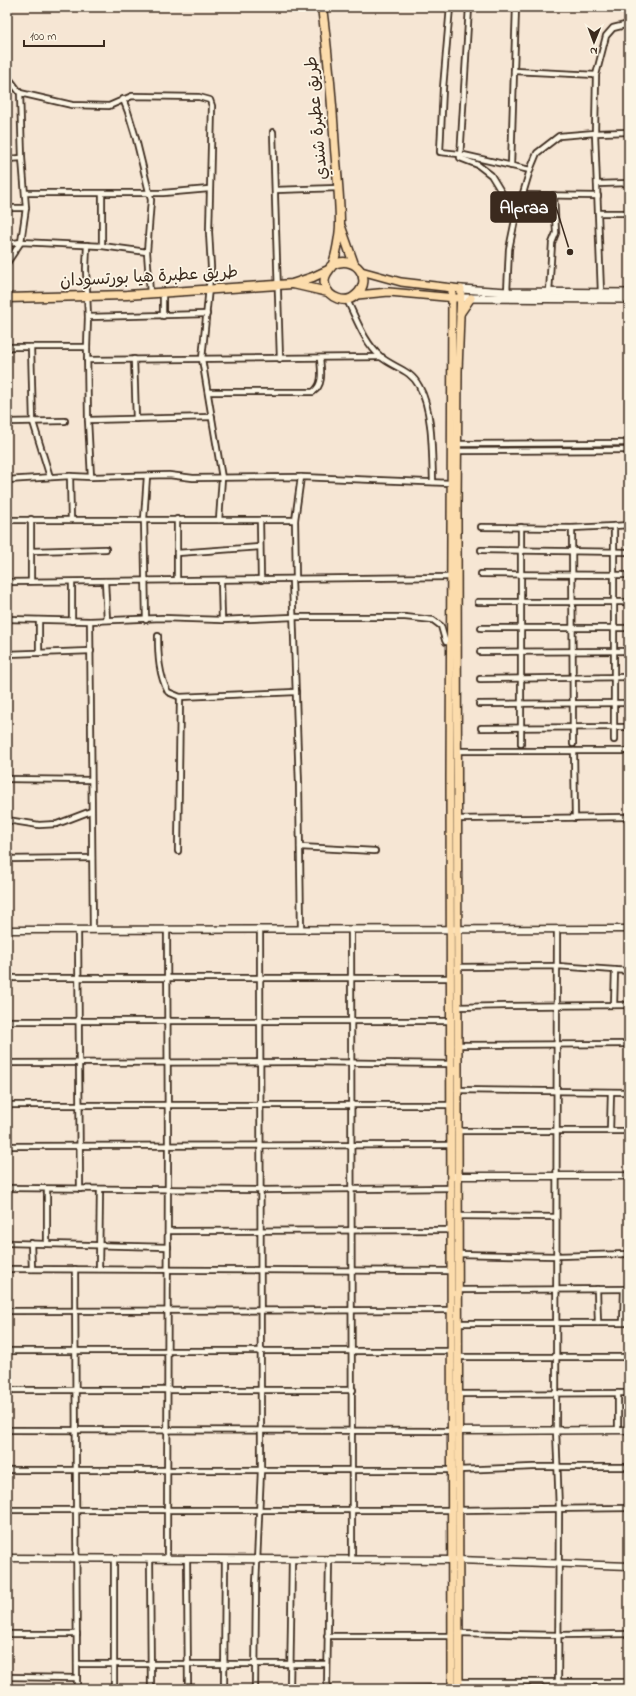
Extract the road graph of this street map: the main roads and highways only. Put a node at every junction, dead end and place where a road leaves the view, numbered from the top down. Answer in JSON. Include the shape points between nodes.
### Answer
{"nodes":[{"id":1,"x":322,"y":7,"type":"edge"},
{"id":2,"x":340,"y":226,"type":"junction"},
{"id":3,"x":354,"y":264,"type":"junction"},
{"id":4,"x":330,"y":268,"type":"junction"},
{"id":5,"x":360,"y":271,"type":"junction"},
{"id":6,"x":292,"y":284,"type":"junction"},
{"id":7,"x":452,"y":288,"type":"junction"},
{"id":8,"x":461,"y":288,"type":"junction"},
{"id":9,"x":328,"y":292,"type":"junction"},
{"id":10,"x":629,"y":293,"type":"edge"},
{"id":11,"x":357,"y":295,"type":"junction"},
{"id":12,"x":443,"y":297,"type":"junction"},
{"id":13,"x":7,"y":298,"type":"edge"},
{"id":14,"x":452,"y":298,"type":"junction"},
{"id":15,"x":460,"y":298,"type":"junction"},
{"id":16,"x":471,"y":298,"type":"junction"},
{"id":17,"x":629,"y":299,"type":"edge"},
{"id":18,"x":456,"y":317,"type":"junction"},
{"id":19,"x":454,"y":642,"type":"junction"},
{"id":20,"x":454,"y":930,"type":"junction"},
{"id":21,"x":454,"y":1176,"type":"junction"},
{"id":22,"x":454,"y":1188,"type":"junction"},
{"id":23,"x":455,"y":1431,"type":"junction"},
{"id":24,"x":455,"y":1687,"type":"edge"}],
"edges":[{"from":1,"to":2,"type":"highway","name":"طريق عطبرة شندي","via":[[332,102]]},
{"from":2,"to":3,"type":"highway"},
{"from":2,"to":4,"type":"highway"},
{"from":3,"to":4,"type":"highway","via":[[342,262]]},
{"from":3,"to":5,"type":"highway"},
{"from":4,"to":6,"type":"highway","via":[[314,277]]},
{"from":4,"to":9,"type":"highway","via":[[325,281]]},
{"from":5,"to":7,"type":"main road","via":[[401,282]]},
{"from":5,"to":11,"type":"highway","via":[[363,284]]},
{"from":6,"to":9,"type":"highway"},
{"from":6,"to":13,"type":"highway","name":"طريق عطبرة هيا بورتسودان","via":[[150,293]]},
{"from":7,"to":8,"type":"main road"},
{"from":7,"to":14,"type":"main road"},
{"from":8,"to":10,"type":"main road","via":[[507,292]]},
{"from":8,"to":15,"type":"main road"},
{"from":9,"to":11,"type":"highway","via":[[337,298],[347,300]]},
{"from":11,"to":12,"type":"main road","via":[[390,292]]},
{"from":12,"to":14,"type":"main road"},
{"from":12,"to":18,"type":"main road"},
{"from":14,"to":15,"type":"main road"},
{"from":14,"to":18,"type":"main road"},
{"from":15,"to":16,"type":"main road"},
{"from":15,"to":18,"type":"main road"},
{"from":16,"to":17,"type":"main road"},
{"from":16,"to":18,"type":"main road"},
{"from":18,"to":19,"type":"main road","via":[[458,448]]},
{"from":18,"to":19,"type":"main road","via":[[450,482],[450,577]]},
{"from":19,"to":20,"type":"main road"},
{"from":19,"to":20,"type":"main road","via":[[457,751]]},
{"from":20,"to":21,"type":"main road","via":[[457,967],[457,1131]]},
{"from":20,"to":21,"type":"main road","via":[[450,978],[450,1145]]},
{"from":21,"to":22,"type":"main road"},
{"from":22,"to":23,"type":"main road","via":[[451,1230],[451,1351]]},
{"from":22,"to":23,"type":"main road","via":[[458,1254],[458,1394]]},
{"from":23,"to":24,"type":"main road"}]}
